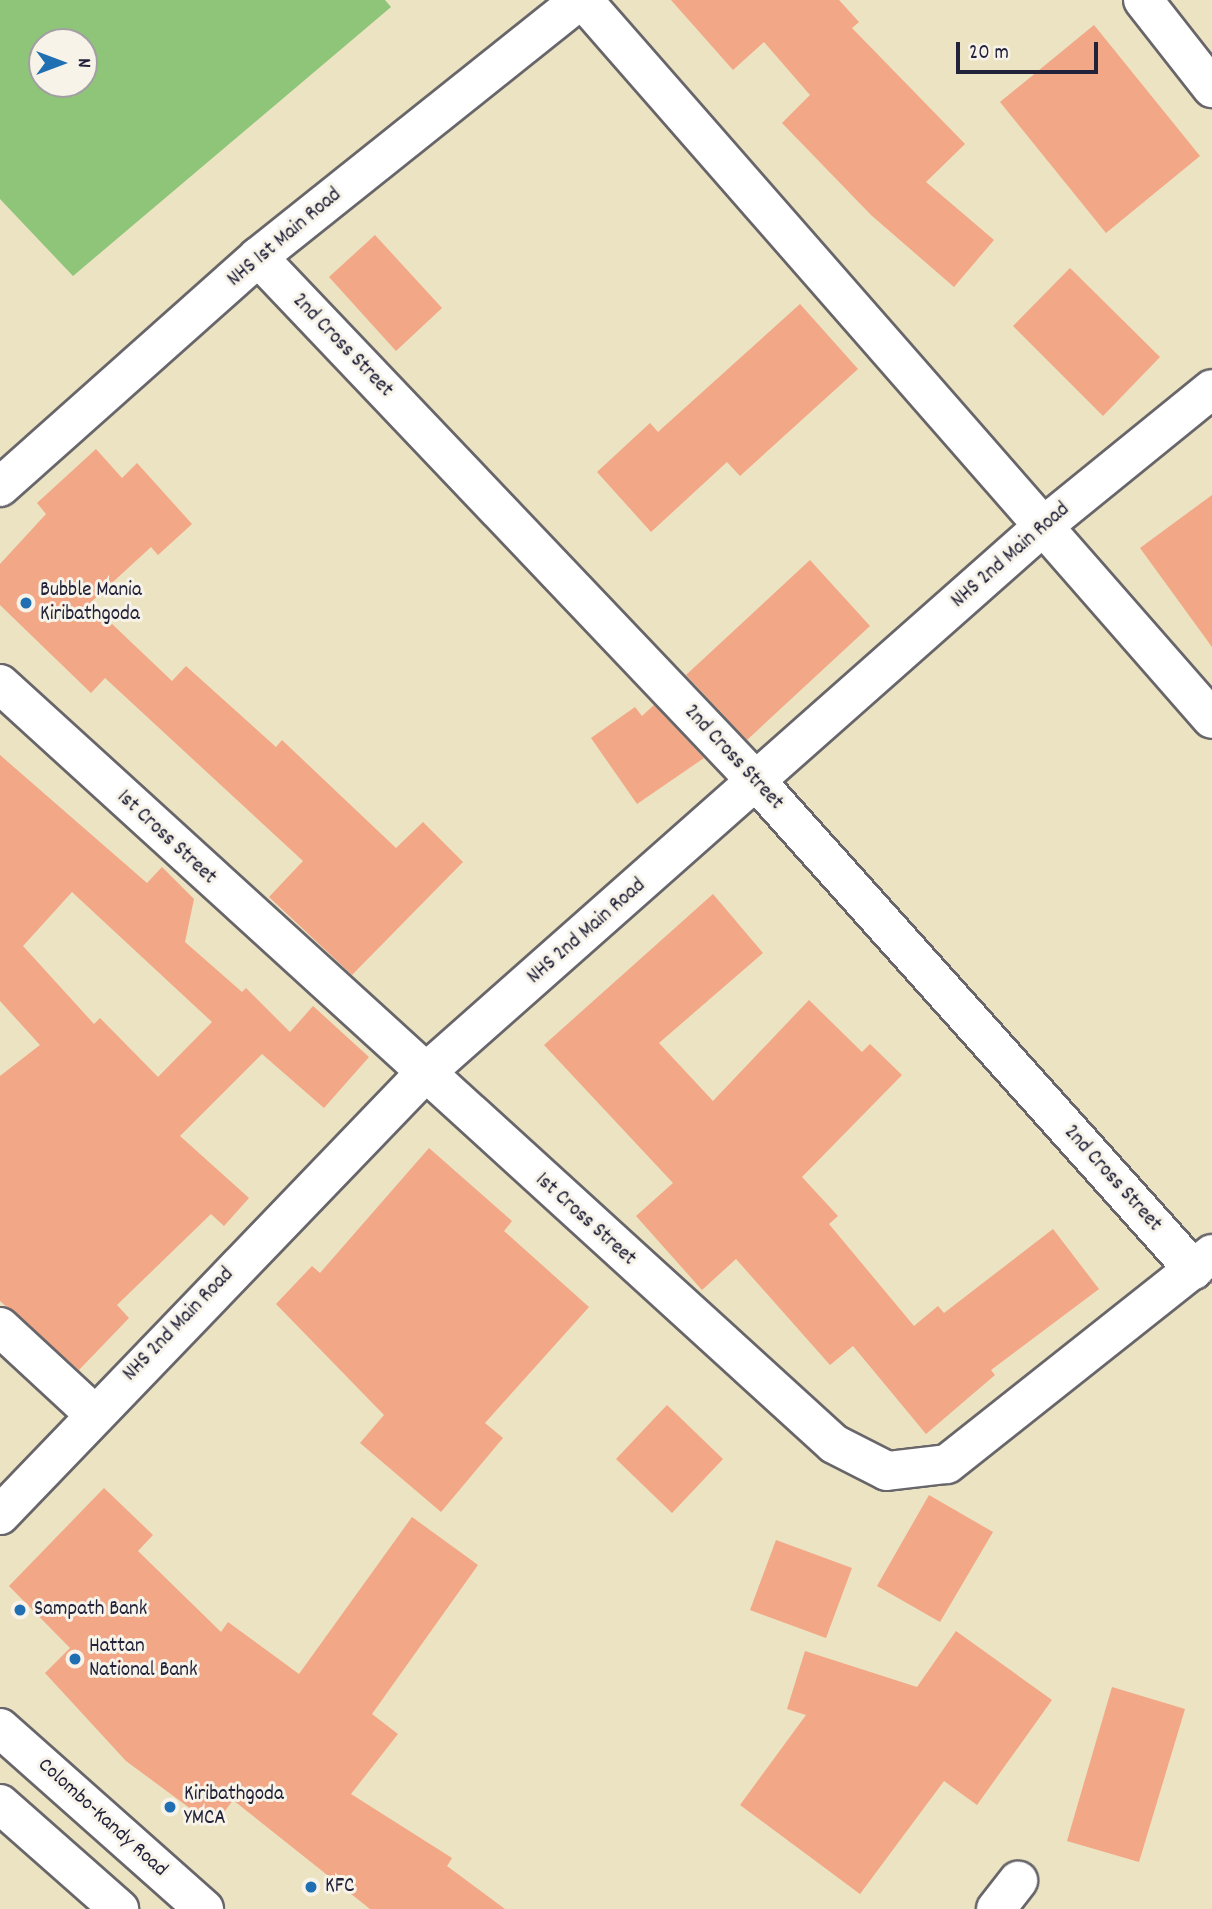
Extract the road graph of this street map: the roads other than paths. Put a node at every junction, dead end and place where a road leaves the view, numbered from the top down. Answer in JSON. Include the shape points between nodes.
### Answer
{"nodes":[{"id":1,"x":582,"y":0,"type":"edge"},
{"id":2,"x":1143,"y":0,"type":"edge"},
{"id":3,"x":1212,"y":88,"type":"edge"},
{"id":4,"x":258,"y":257,"type":"junction"},
{"id":5,"x":1212,"y":389,"type":"edge"},
{"id":6,"x":0,"y":488,"type":"edge"},
{"id":7,"x":1041,"y":528,"type":"junction"},
{"id":8,"x":0,"y":684,"type":"edge"},
{"id":9,"x":1212,"y":719,"type":"edge"},
{"id":10,"x":757,"y":782,"type":"junction"},
{"id":11,"x":423,"y":1075,"type":"junction"},
{"id":12,"x":1203,"y":1262,"type":"edge"},
{"id":13,"x":0,"y":1327,"type":"edge"},
{"id":14,"x":93,"y":1413,"type":"junction"},
{"id":15,"x":0,"y":1515,"type":"edge"},
{"id":16,"x":0,"y":1728,"type":"edge"},
{"id":17,"x":0,"y":1804,"type":"edge"},
{"id":18,"x":119,"y":1909,"type":"edge"},
{"id":19,"x":204,"y":1909,"type":"edge"}],
"edges":[{"from":1,"to":4,"type":"main road","name":"NHS 1st Main Road"},
{"from":1,"to":7,"type":"main road"},
{"from":2,"to":3,"type":"main road"},
{"from":4,"to":6,"type":"main road","name":"NHS 1st Main Road"},
{"from":4,"to":10,"type":"main road","name":"2nd Cross Street"},
{"from":5,"to":7,"type":"main road","name":"NHS 2nd Main Road"},
{"from":7,"to":9,"type":"main road"},
{"from":7,"to":10,"type":"main road","name":"NHS 2nd Main Road"},
{"from":8,"to":11,"type":"main road","name":"1st Cross Street"},
{"from":10,"to":11,"type":"main road","name":"NHS 2nd Main Road"},
{"from":10,"to":12,"type":"main road","name":"2nd Cross Street"},
{"from":11,"to":12,"type":"main road","name":"1st Cross Street","via":[[834,1444],[887,1471],[947,1464]]},
{"from":11,"to":14,"type":"main road","name":"NHS 2nd Main Road"},
{"from":13,"to":14,"type":"main road"},
{"from":14,"to":15,"type":"main road","name":"NHS 2nd Main Road"},
{"from":16,"to":19,"type":"main road","name":"Colombo-Kandy Road"},
{"from":17,"to":18,"type":"main road"}]}
